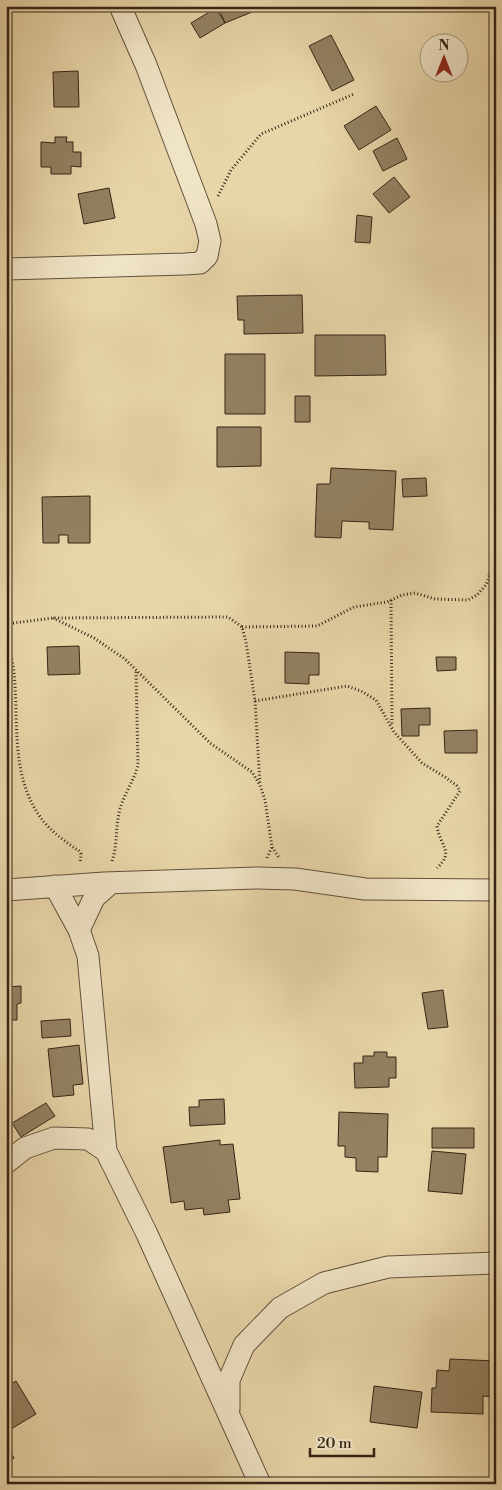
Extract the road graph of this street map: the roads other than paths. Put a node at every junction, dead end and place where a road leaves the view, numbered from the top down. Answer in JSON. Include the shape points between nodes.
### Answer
{"nodes":[{"id":1,"x":120,"y":6,"type":"edge"},
{"id":2,"x":6,"y":269,"type":"edge"},
{"id":3,"x":108,"y":883,"type":"junction"},
{"id":4,"x":63,"y":885,"type":"junction"},
{"id":5,"x":6,"y":890,"type":"edge"},
{"id":6,"x":496,"y":890,"type":"edge"},
{"id":7,"x":79,"y":930,"type":"junction"},
{"id":8,"x":106,"y":1151,"type":"junction"},
{"id":9,"x":6,"y":1163,"type":"edge"},
{"id":10,"x":496,"y":1263,"type":"edge"},
{"id":11,"x":230,"y":1417,"type":"junction"},
{"id":12,"x":260,"y":1484,"type":"edge"}],
"edges":[{"from":1,"to":2,"type":"street","via":[[146,65],[206,224],[210,241],[208,256],[200,263]]},
{"from":3,"to":4,"type":"street"},
{"from":3,"to":6,"type":"street","via":[[258,878],[295,879],[365,889]]},
{"from":3,"to":7,"type":"street","via":[[94,898]]},
{"from":4,"to":5,"type":"street"},
{"from":4,"to":7,"type":"street"},
{"from":7,"to":8,"type":"street","via":[[88,956]]},
{"from":8,"to":9,"type":"street","via":[[88,1139],[54,1138],[25,1148]]},
{"from":8,"to":11,"type":"street"},
{"from":10,"to":11,"type":"street","via":[[388,1267],[324,1284],[280,1308],[244,1345],[230,1380]]},
{"from":11,"to":12,"type":"street"}]}
